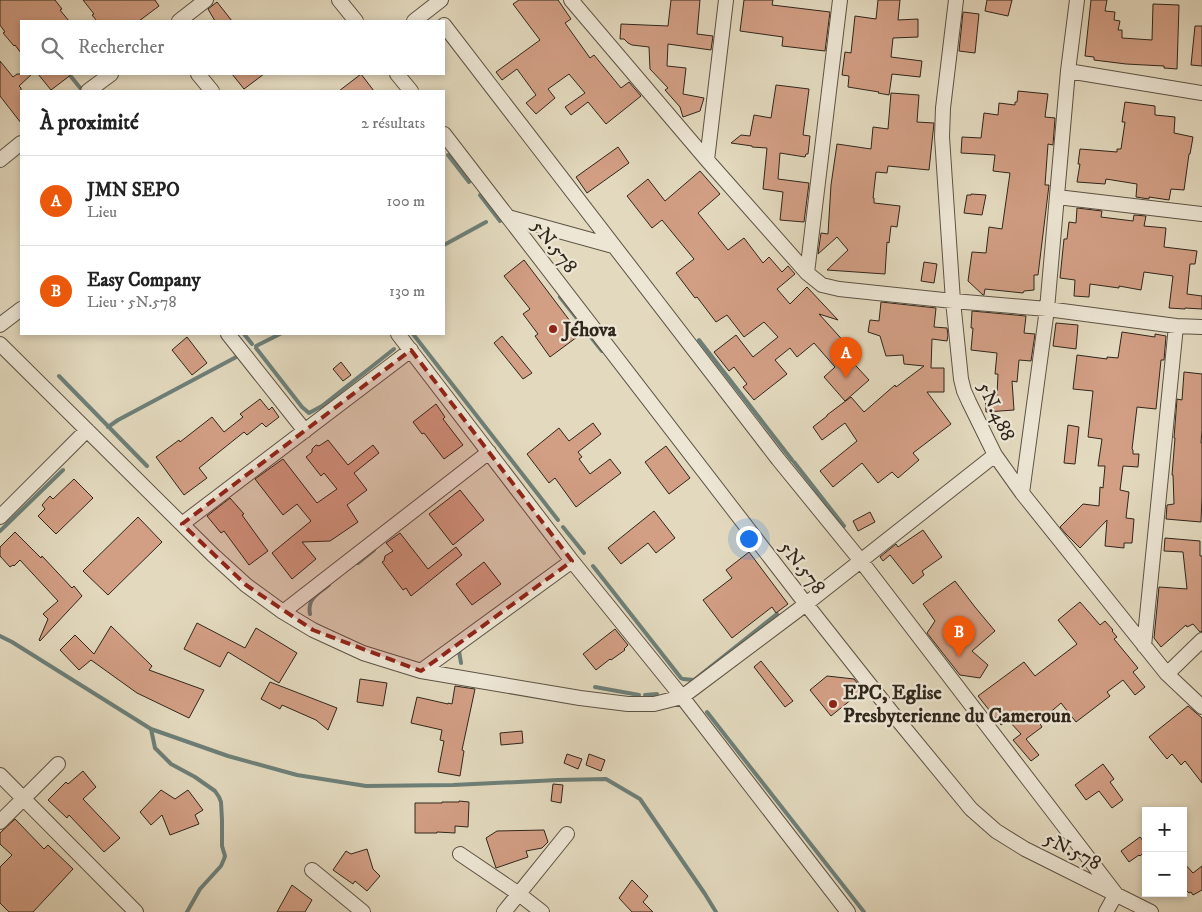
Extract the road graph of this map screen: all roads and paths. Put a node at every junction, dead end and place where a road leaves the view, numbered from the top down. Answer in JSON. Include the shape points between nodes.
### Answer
{"nodes":[{"id":1,"x":206,"y":0,"type":"edge"},
{"id":2,"x":339,"y":0,"type":"edge"},
{"id":3,"x":571,"y":0,"type":"edge"},
{"id":4,"x":726,"y":0,"type":"edge"},
{"id":5,"x":840,"y":0,"type":"edge"},
{"id":6,"x":956,"y":0,"type":"edge"},
{"id":7,"x":1077,"y":0,"type":"edge"},
{"id":8,"x":432,"y":3,"type":"edge"},
{"id":9,"x":180,"y":20,"type":"edge"},
{"id":10,"x":355,"y":20,"type":"edge"},
{"id":11,"x":415,"y":20,"type":"edge"},
{"id":12,"x":440,"y":20,"type":"edge"},
{"id":13,"x":445,"y":26,"type":"edge"},
{"id":14,"x":1068,"y":71,"type":"junction"},
{"id":15,"x":110,"y":75,"type":"edge"},
{"id":16,"x":199,"y":75,"type":"edge"},
{"id":17,"x":398,"y":75,"type":"edge"},
{"id":18,"x":89,"y":90,"type":"edge"},
{"id":19,"x":211,"y":90,"type":"edge"},
{"id":20,"x":410,"y":90,"type":"edge"},
{"id":21,"x":1202,"y":93,"type":"edge"},
{"id":22,"x":445,"y":135,"type":"edge"},
{"id":23,"x":20,"y":144,"type":"edge"},
{"id":24,"x":0,"y":160,"type":"edge"},
{"id":25,"x":707,"y":160,"type":"junction"},
{"id":26,"x":1057,"y":197,"type":"junction"},
{"id":27,"x":1202,"y":214,"type":"edge"},
{"id":28,"x":508,"y":217,"type":"junction"},
{"id":29,"x":614,"y":246,"type":"junction"},
{"id":30,"x":807,"y":273,"type":"junction"},
{"id":31,"x":953,"y":302,"type":"junction"},
{"id":32,"x":1047,"y":309,"type":"junction"},
{"id":33,"x":20,"y":310,"type":"edge"},
{"id":34,"x":0,"y":325,"type":"edge"},
{"id":35,"x":1176,"y":326,"type":"junction"},
{"id":36,"x":1202,"y":328,"type":"edge"},
{"id":37,"x":229,"y":335,"type":"edge"},
{"id":38,"x":399,"y":335,"type":"edge"},
{"id":39,"x":0,"y":344,"type":"edge"},
{"id":40,"x":411,"y":350,"type":"junction"},
{"id":41,"x":87,"y":430,"type":"junction"},
{"id":42,"x":305,"y":431,"type":"junction"},
{"id":43,"x":488,"y":452,"type":"junction"},
{"id":44,"x":995,"y":455,"type":"junction"},
{"id":45,"x":1022,"y":493,"type":"junction"},
{"id":46,"x":0,"y":517,"type":"edge"},
{"id":47,"x":182,"y":524,"type":"junction"},
{"id":48,"x":572,"y":560,"type":"junction"},
{"id":49,"x":861,"y":561,"type":"junction"},
{"id":50,"x":806,"y":604,"type":"junction"},
{"id":51,"x":283,"y":612,"type":"junction"},
{"id":52,"x":1202,"y":640,"type":"edge"},
{"id":53,"x":1144,"y":646,"type":"junction"},
{"id":54,"x":420,"y":671,"type":"junction"},
{"id":55,"x":1167,"y":674,"type":"junction"},
{"id":56,"x":682,"y":697,"type":"junction"},
{"id":57,"x":1202,"y":707,"type":"edge"},
{"id":58,"x":58,"y":764,"type":"dead end"},
{"id":59,"x":0,"y":775,"type":"edge"},
{"id":60,"x":23,"y":799,"type":"junction"},
{"id":61,"x":0,"y":822,"type":"edge"},
{"id":62,"x":567,"y":834,"type":"dead end"},
{"id":63,"x":460,"y":854,"type":"dead end"},
{"id":64,"x":312,"y":870,"type":"dead end"},
{"id":65,"x":519,"y":894,"type":"junction"},
{"id":66,"x":1116,"y":894,"type":"junction"},
{"id":67,"x":136,"y":912,"type":"edge"},
{"id":68,"x":363,"y":912,"type":"edge"},
{"id":69,"x":504,"y":912,"type":"edge"},
{"id":70,"x":542,"y":912,"type":"edge"},
{"id":71,"x":848,"y":912,"type":"edge"},
{"id":72,"x":1106,"y":912,"type":"edge"},
{"id":73,"x":1151,"y":912,"type":"edge"}],
"edges":[{"from":1,"to":9,"type":"street"},
{"from":2,"to":10,"type":"street"},
{"from":3,"to":25,"type":"street"},
{"from":4,"to":25,"type":"street"},
{"from":5,"to":30,"type":"street"},
{"from":6,"to":31,"type":"street","name":"5N.488","via":[[942,137]]},
{"from":7,"to":14,"type":"street"},
{"from":8,"to":11,"type":"street"},
{"from":8,"to":12,"type":"street"},
{"from":13,"to":29,"type":"street"},
{"from":14,"to":21,"type":"street"},
{"from":14,"to":26,"type":"street"},
{"from":15,"to":18,"type":"street"},
{"from":16,"to":19,"type":"street"},
{"from":17,"to":20,"type":"street"},
{"from":22,"to":28,"type":"street","name":"5N.578"},
{"from":23,"to":24,"type":"street"},
{"from":25,"to":30,"type":"street"},
{"from":26,"to":27,"type":"street"},
{"from":26,"to":32,"type":"street"},
{"from":28,"to":29,"type":"street"},
{"from":28,"to":50,"type":"street","name":"5N.578"},
{"from":29,"to":49,"type":"street"},
{"from":30,"to":31,"type":"street","via":[[822,285],[839,289]]},
{"from":31,"to":32,"type":"street"},
{"from":31,"to":44,"type":"street","name":"5N.488","via":[[962,385]]},
{"from":32,"to":35,"type":"street"},
{"from":32,"to":45,"type":"street"},
{"from":33,"to":34,"type":"street"},
{"from":35,"to":36,"type":"street"},
{"from":35,"to":53,"type":"street"},
{"from":37,"to":42,"type":"street"},
{"from":38,"to":40,"type":"street"},
{"from":39,"to":41,"type":"street"},
{"from":40,"to":42,"type":"street"},
{"from":40,"to":43,"type":"street"},
{"from":41,"to":46,"type":"street"},
{"from":41,"to":47,"type":"street"},
{"from":42,"to":47,"type":"street"},
{"from":43,"to":48,"type":"street"},
{"from":43,"to":51,"type":"street"},
{"from":44,"to":45,"type":"street","name":"5N.488"},
{"from":44,"to":49,"type":"street"},
{"from":45,"to":53,"type":"street","name":"5N.488"},
{"from":47,"to":51,"type":"street","via":[[246,585]]},
{"from":48,"to":54,"type":"street"},
{"from":48,"to":56,"type":"street"},
{"from":49,"to":50,"type":"street"},
{"from":49,"to":66,"type":"street"},
{"from":50,"to":56,"type":"street"},
{"from":50,"to":66,"type":"street","name":"5N.578","via":[[971,808],[996,831],[1025,849]]},
{"from":51,"to":54,"type":"street","via":[[313,630],[363,652]]},
{"from":52,"to":55,"type":"street"},
{"from":53,"to":55,"type":"street","name":"5N.488"},
{"from":54,"to":56,"type":"street","via":[[628,704],[654,704]]},
{"from":55,"to":57,"type":"street","name":"5N.488"},
{"from":56,"to":71,"type":"street"},
{"from":58,"to":60,"type":"street"},
{"from":59,"to":60,"type":"street"},
{"from":60,"to":61,"type":"street"},
{"from":60,"to":67,"type":"street"},
{"from":62,"to":65,"type":"street"},
{"from":63,"to":65,"type":"street"},
{"from":64,"to":68,"type":"street"},
{"from":65,"to":69,"type":"street"},
{"from":65,"to":70,"type":"street"},
{"from":66,"to":72,"type":"street"},
{"from":66,"to":73,"type":"street","name":"5N.578"}]}
